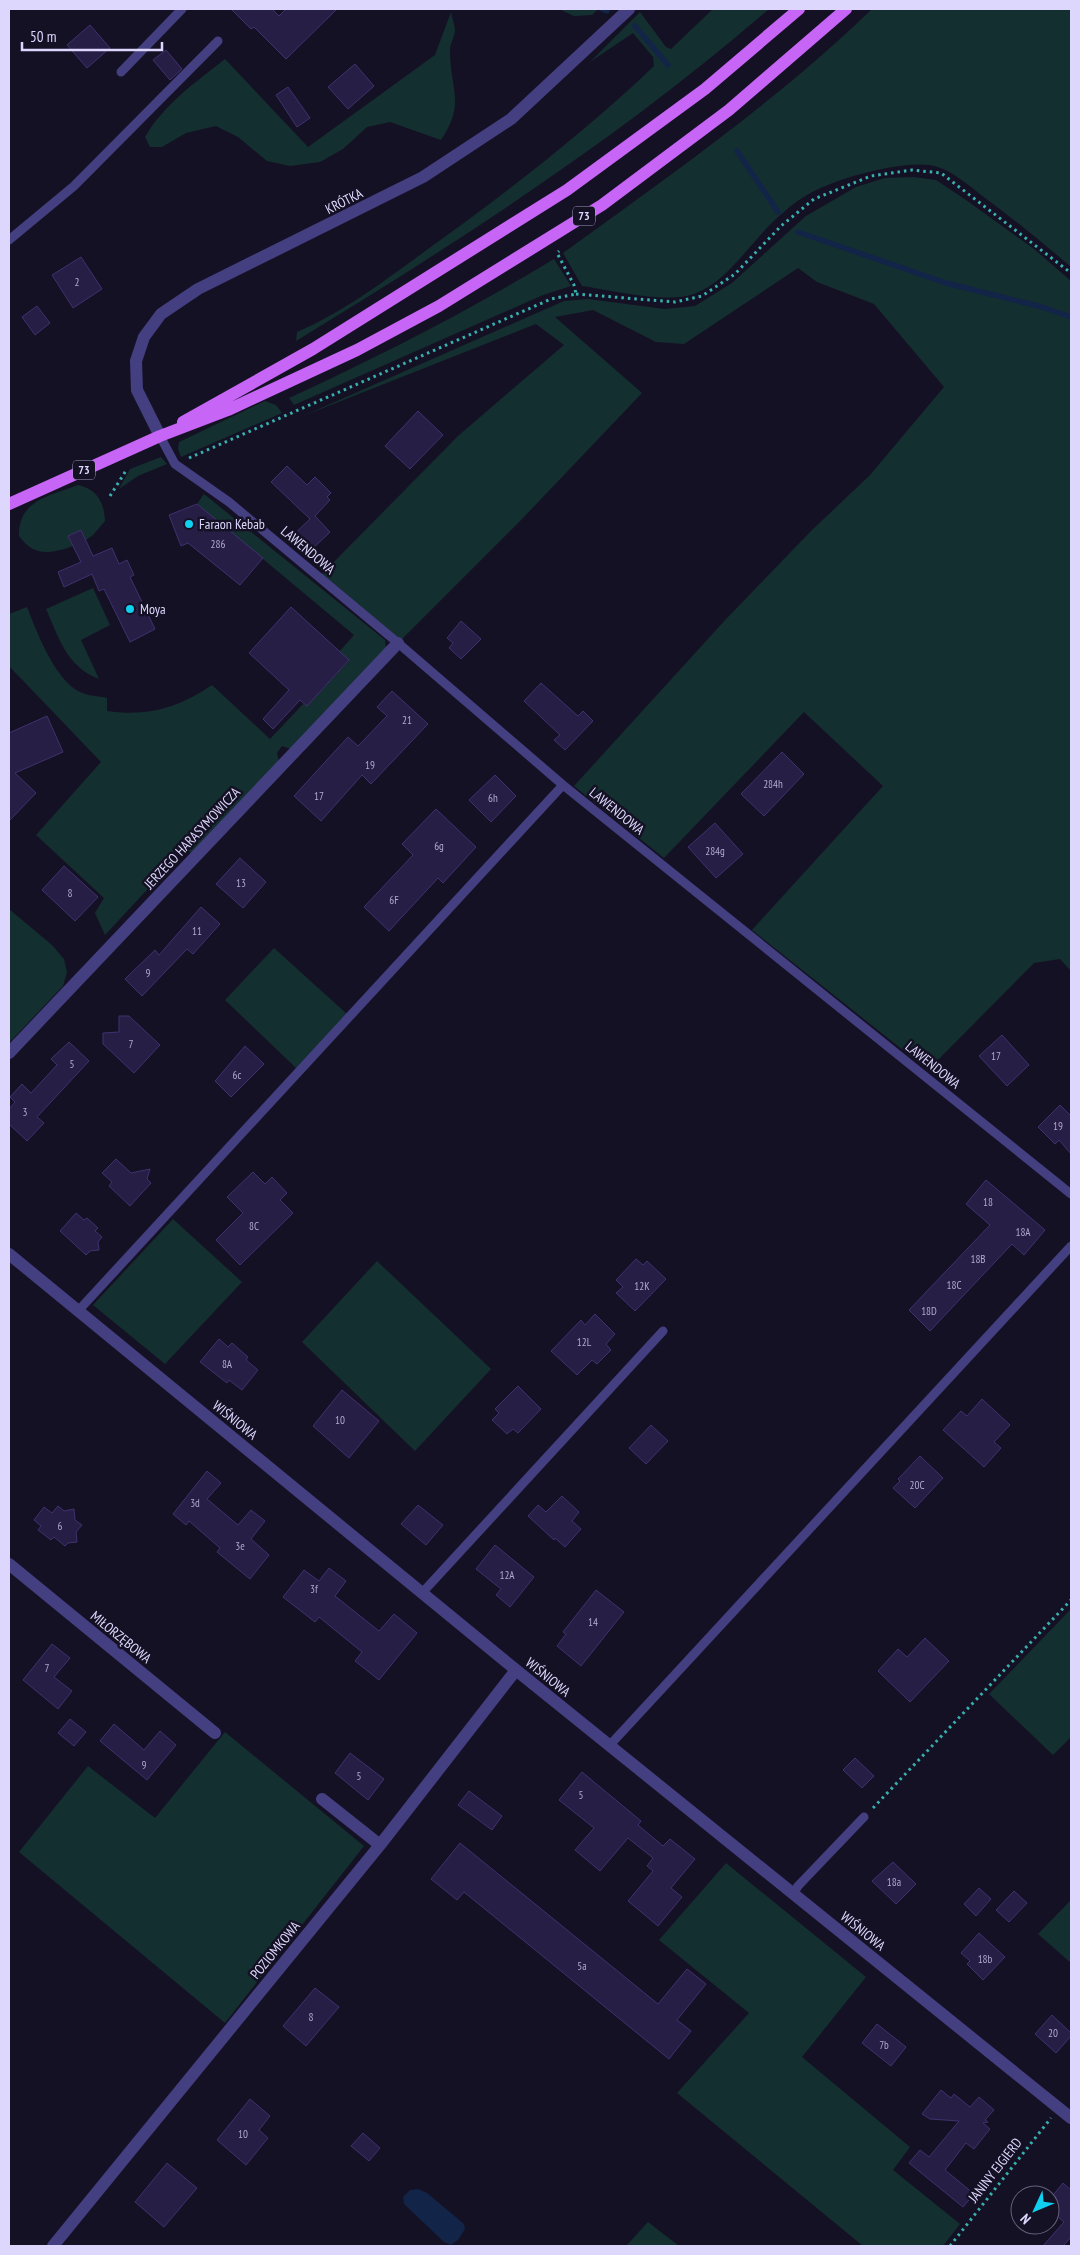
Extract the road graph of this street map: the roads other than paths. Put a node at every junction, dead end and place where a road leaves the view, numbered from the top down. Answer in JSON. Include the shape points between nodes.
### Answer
{"nodes":[{"id":1,"x":182,"y":9,"type":"edge"},
{"id":2,"x":629,"y":9,"type":"edge"},
{"id":3,"x":799,"y":9,"type":"edge"},
{"id":4,"x":846,"y":9,"type":"edge"},
{"id":5,"x":218,"y":41,"type":"dead end"},
{"id":6,"x":121,"y":72,"type":"dead end"},
{"id":7,"x":9,"y":240,"type":"edge"},
{"id":8,"x":160,"y":436,"type":"junction"},
{"id":9,"x":9,"y":503,"type":"edge"},
{"id":10,"x":398,"y":642,"type":"junction"},
{"id":11,"x":563,"y":785,"type":"junction"},
{"id":12,"x":9,"y":1053,"type":"edge"},
{"id":13,"x":1071,"y":1194,"type":"edge"},
{"id":14,"x":1071,"y":1246,"type":"edge"},
{"id":15,"x":9,"y":1254,"type":"edge"},
{"id":16,"x":78,"y":1311,"type":"junction"},
{"id":17,"x":663,"y":1331,"type":"dead end"},
{"id":18,"x":9,"y":1564,"type":"edge"},
{"id":19,"x":422,"y":1593,"type":"junction"},
{"id":20,"x":516,"y":1670,"type":"junction"},
{"id":21,"x":215,"y":1733,"type":"dead end"},
{"id":22,"x":610,"y":1746,"type":"junction"},
{"id":23,"x":322,"y":1799,"type":"dead end"},
{"id":24,"x":864,"y":1817,"type":"road end"},
{"id":25,"x":380,"y":1845,"type":"junction"},
{"id":26,"x":793,"y":1894,"type":"junction"},
{"id":27,"x":1071,"y":2118,"type":"edge"},
{"id":28,"x":53,"y":2246,"type":"edge"}],
"edges":[{"from":1,"to":6,"type":"lane"},
{"from":2,"to":8,"type":"street","name":"KRÓTKA","via":[[511,119],[423,177],[198,289],[161,314],[144,338],[136,361],[138,390]]},
{"from":3,"to":8,"type":"main road","number":"73","via":[[704,89],[567,190],[321,344]]},
{"from":4,"to":8,"type":"main road","number":"73","via":[[729,110],[576,222],[439,306],[357,350],[228,410]]},
{"from":5,"to":7,"type":"lane","via":[[74,186]]},
{"from":8,"to":9,"type":"main road","number":"73"},
{"from":8,"to":10,"type":"lane","name":"LAWENDOWA","via":[[174,464],[229,502]]},
{"from":10,"to":11,"type":"lane","name":"LAWENDOWA"},
{"from":10,"to":12,"type":"street","name":"JERZEGO HARASYMOWICZA"},
{"from":11,"to":13,"type":"lane","name":"LAWENDOWA"},
{"from":11,"to":16,"type":"lane"},
{"from":14,"to":22,"type":"lane"},
{"from":15,"to":16,"type":"street","name":"WIŚNIOWA"},
{"from":16,"to":19,"type":"street","name":"WIŚNIOWA"},
{"from":17,"to":19,"type":"lane"},
{"from":18,"to":21,"type":"street","name":"MIŁORZĘBOWA"},
{"from":19,"to":20,"type":"street","name":"WIŚNIOWA"},
{"from":20,"to":22,"type":"street","name":"WIŚNIOWA"},
{"from":20,"to":25,"type":"street","name":"POZIOMKOWA"},
{"from":22,"to":26,"type":"street","name":"WIŚNIOWA"},
{"from":23,"to":25,"type":"street"},
{"from":24,"to":26,"type":"lane"},
{"from":25,"to":28,"type":"street","name":"POZIOMKOWA"},
{"from":26,"to":27,"type":"street","name":"WIŚNIOWA"}]}
